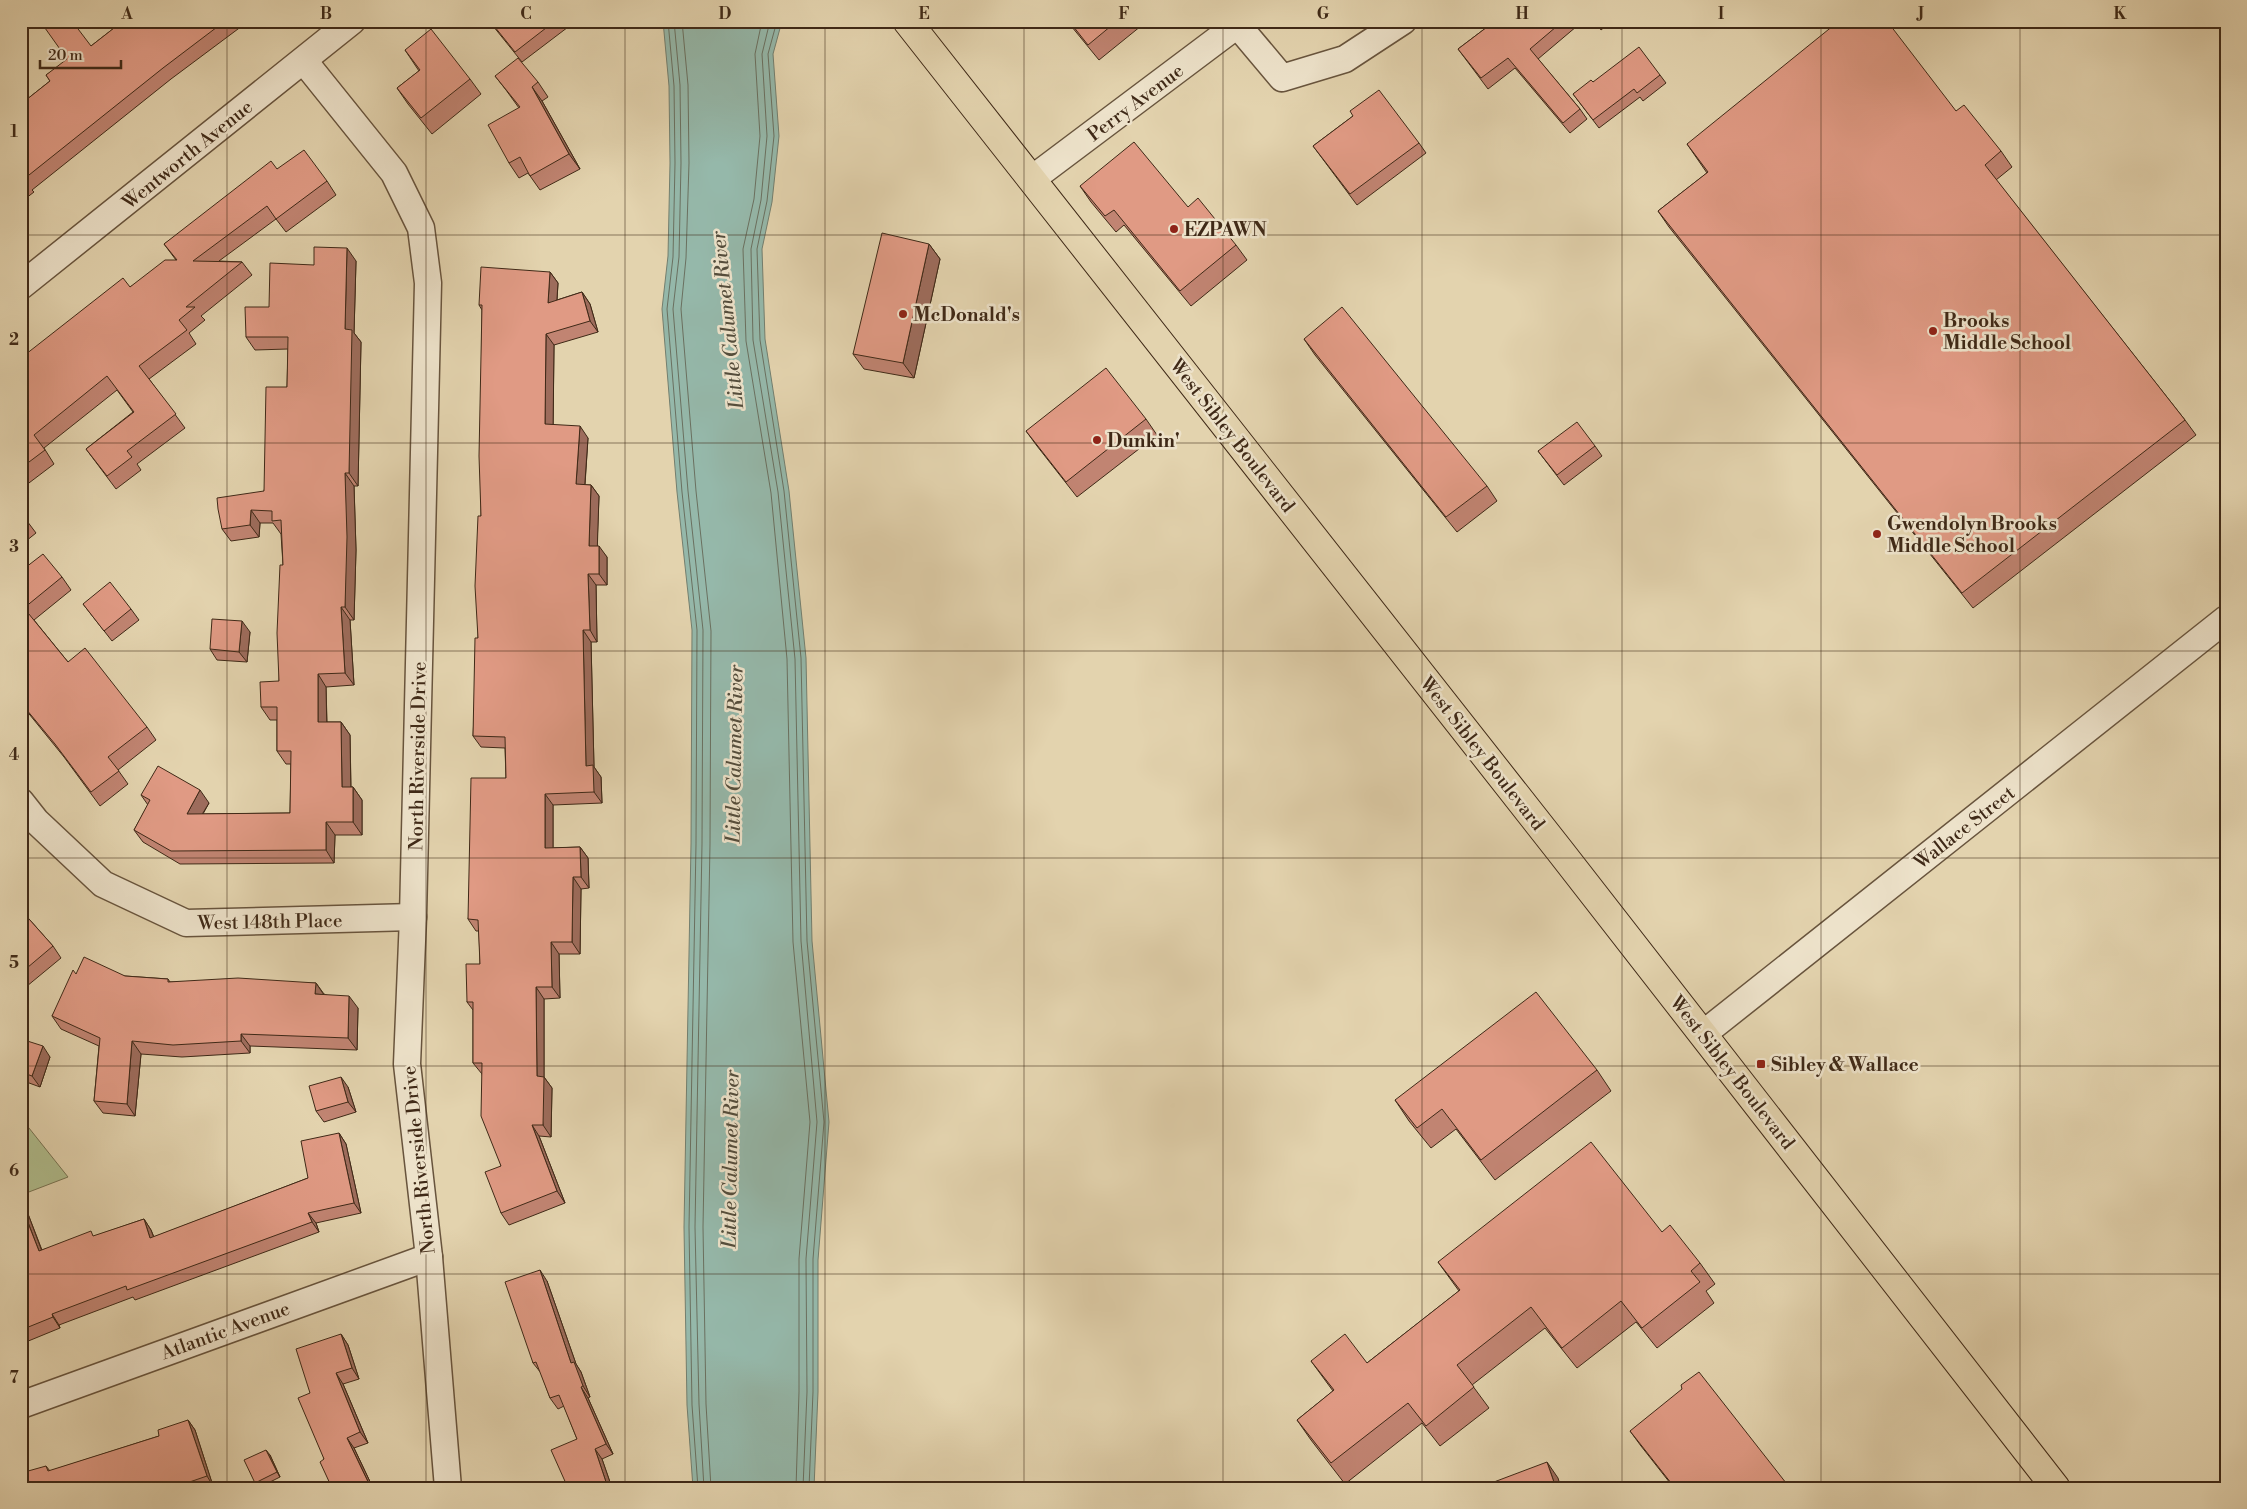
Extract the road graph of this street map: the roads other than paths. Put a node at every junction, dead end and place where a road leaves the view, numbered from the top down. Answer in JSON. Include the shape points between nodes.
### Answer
{"nodes":[{"id":1,"x":352,"y":21,"type":"edge"},
{"id":2,"x":907,"y":21,"type":"edge"},
{"id":3,"x":1403,"y":21,"type":"edge"},
{"id":4,"x":1236,"y":23,"type":"edge"},
{"id":5,"x":304,"y":61,"type":"junction"},
{"id":6,"x":1032,"y":179,"type":"junction"},
{"id":7,"x":21,"y":286,"type":"edge"},
{"id":8,"x":2226,"y":619,"type":"edge"},
{"id":9,"x":21,"y":802,"type":"edge"},
{"id":10,"x":413,"y":918,"type":"junction"},
{"id":11,"x":1703,"y":1034,"type":"junction"},
{"id":12,"x":428,"y":1257,"type":"junction"},
{"id":13,"x":21,"y":1405,"type":"edge"},
{"id":14,"x":448,"y":1488,"type":"edge"},
{"id":15,"x":2056,"y":1488,"type":"edge"}],
"edges":[{"from":1,"to":5,"type":"street","name":"Wentworth Avenue"},
{"from":2,"to":6,"type":"main road","name":"West Sibley Boulevard"},
{"from":3,"to":4,"type":"street","via":[[1346,59],[1282,78]]},
{"from":4,"to":6,"type":"street","name":"Perry Avenue"},
{"from":5,"to":7,"type":"street","name":"Wentworth Avenue"},
{"from":5,"to":10,"type":"street","name":"North Riverside Drive","via":[[394,173],[421,228],[428,283]]},
{"from":6,"to":11,"type":"main road","name":"West Sibley Boulevard"},
{"from":8,"to":11,"type":"street","name":"Wallace Street"},
{"from":9,"to":10,"type":"street","name":"West 148th Place","via":[[36,821],[103,884],[186,923]]},
{"from":10,"to":12,"type":"street","name":"North Riverside Drive","via":[[407,1064]]},
{"from":11,"to":15,"type":"main road","name":"West Sibley Boulevard"},
{"from":12,"to":13,"type":"street","name":"Atlantic Avenue"},
{"from":12,"to":14,"type":"street","name":"North Riverside Drive"}]}
